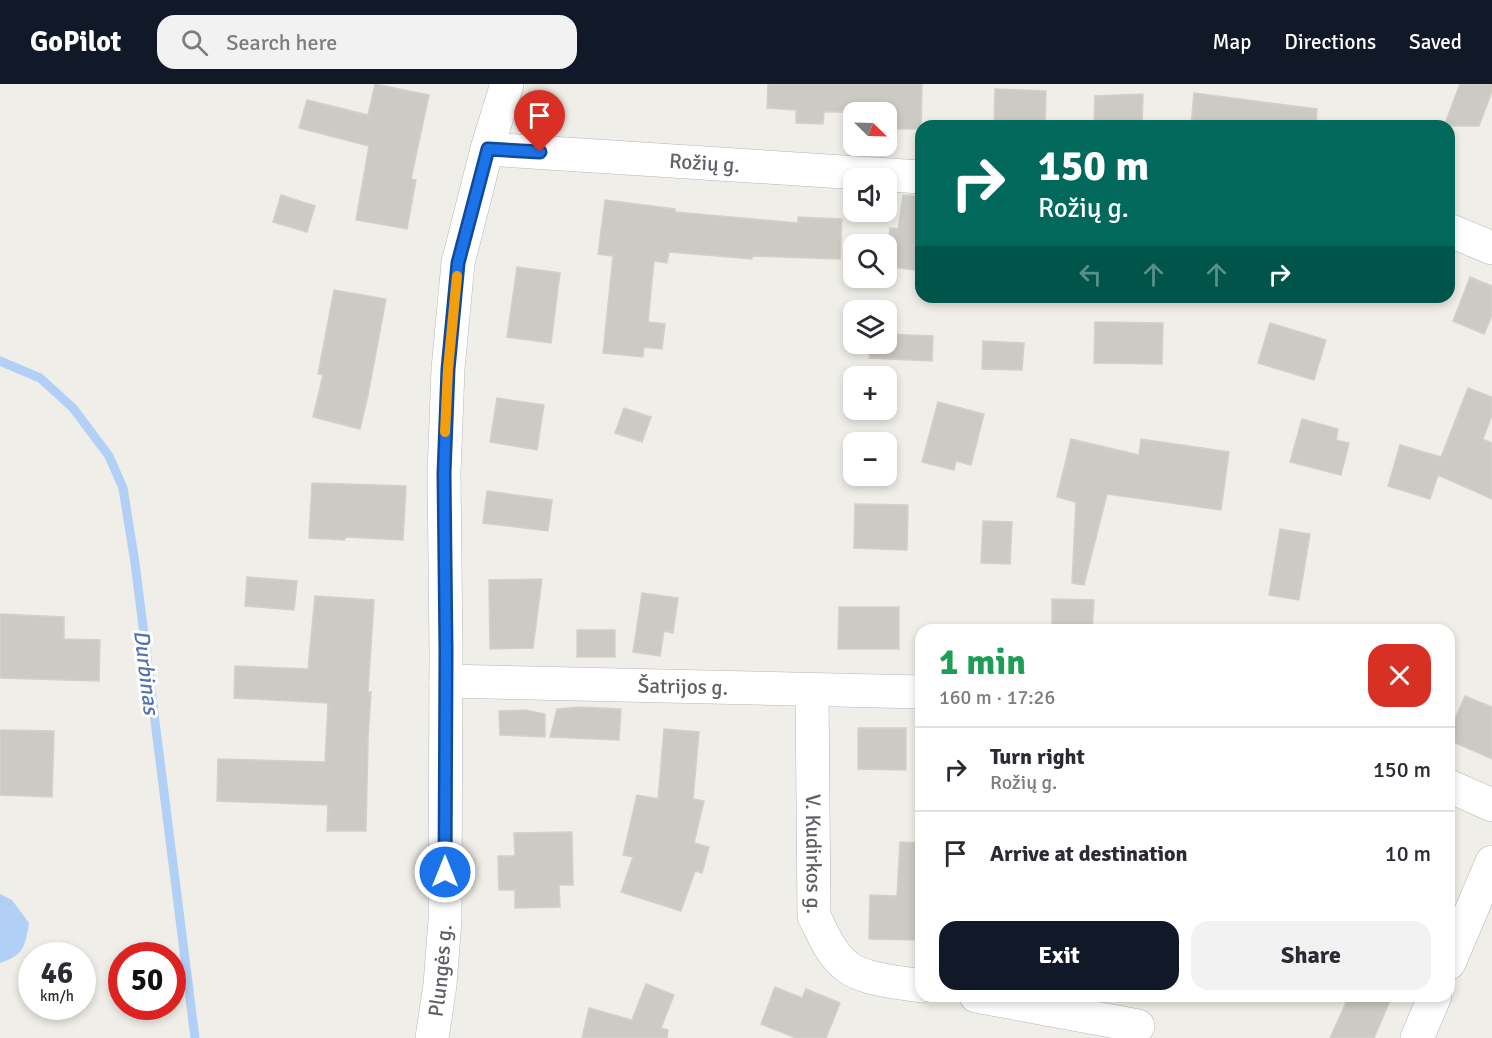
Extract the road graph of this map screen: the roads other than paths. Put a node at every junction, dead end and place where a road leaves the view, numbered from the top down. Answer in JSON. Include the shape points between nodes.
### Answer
{"nodes":[{"id":1,"x":507,"y":84,"type":"edge"},
{"id":2,"x":488,"y":149,"type":"junction"},
{"id":3,"x":915,"y":177,"type":"edge"},
{"id":4,"x":1455,"y":233,"type":"edge"},
{"id":5,"x":1492,"y":248,"type":"edge"},
{"id":6,"x":446,"y":681,"type":"junction"},
{"id":7,"x":812,"y":690,"type":"junction"},
{"id":8,"x":915,"y":692,"type":"edge"},
{"id":9,"x":1455,"y":789,"type":"edge"},
{"id":10,"x":1492,"y":805,"type":"edge"},
{"id":11,"x":1492,"y":862,"type":"edge"},
{"id":12,"x":1455,"y":949,"type":"edge"},
{"id":13,"x":915,"y":985,"type":"edge"},
{"id":14,"x":1008,"y":1002,"type":"edge"},
{"id":15,"x":1432,"y":1002,"type":"edge"},
{"id":16,"x":1138,"y":1026,"type":"dead end"},
{"id":17,"x":432,"y":1038,"type":"edge"},
{"id":18,"x":1417,"y":1038,"type":"edge"}],
"edges":[{"from":1,"to":2,"type":"street","name":"Plungės g."},
{"from":2,"to":3,"type":"street","name":"Rožių g."},
{"from":2,"to":6,"type":"street","name":"Plungės g.","via":[[458,263],[448,369],[444,473]]},
{"from":4,"to":5,"type":"street"},
{"from":6,"to":7,"type":"street","name":"Šatrijos g."},
{"from":6,"to":17,"type":"street","name":"Plungės g.","via":[[445,920]]},
{"from":7,"to":8,"type":"street","name":"Šatrijos g."},
{"from":7,"to":13,"type":"street","name":"V. Kudirkos g.","via":[[814,916],[844,965],[861,975]]},
{"from":9,"to":10,"type":"street"},
{"from":11,"to":12,"type":"street"},
{"from":14,"to":16,"type":"street"},
{"from":15,"to":18,"type":"street"}]}
